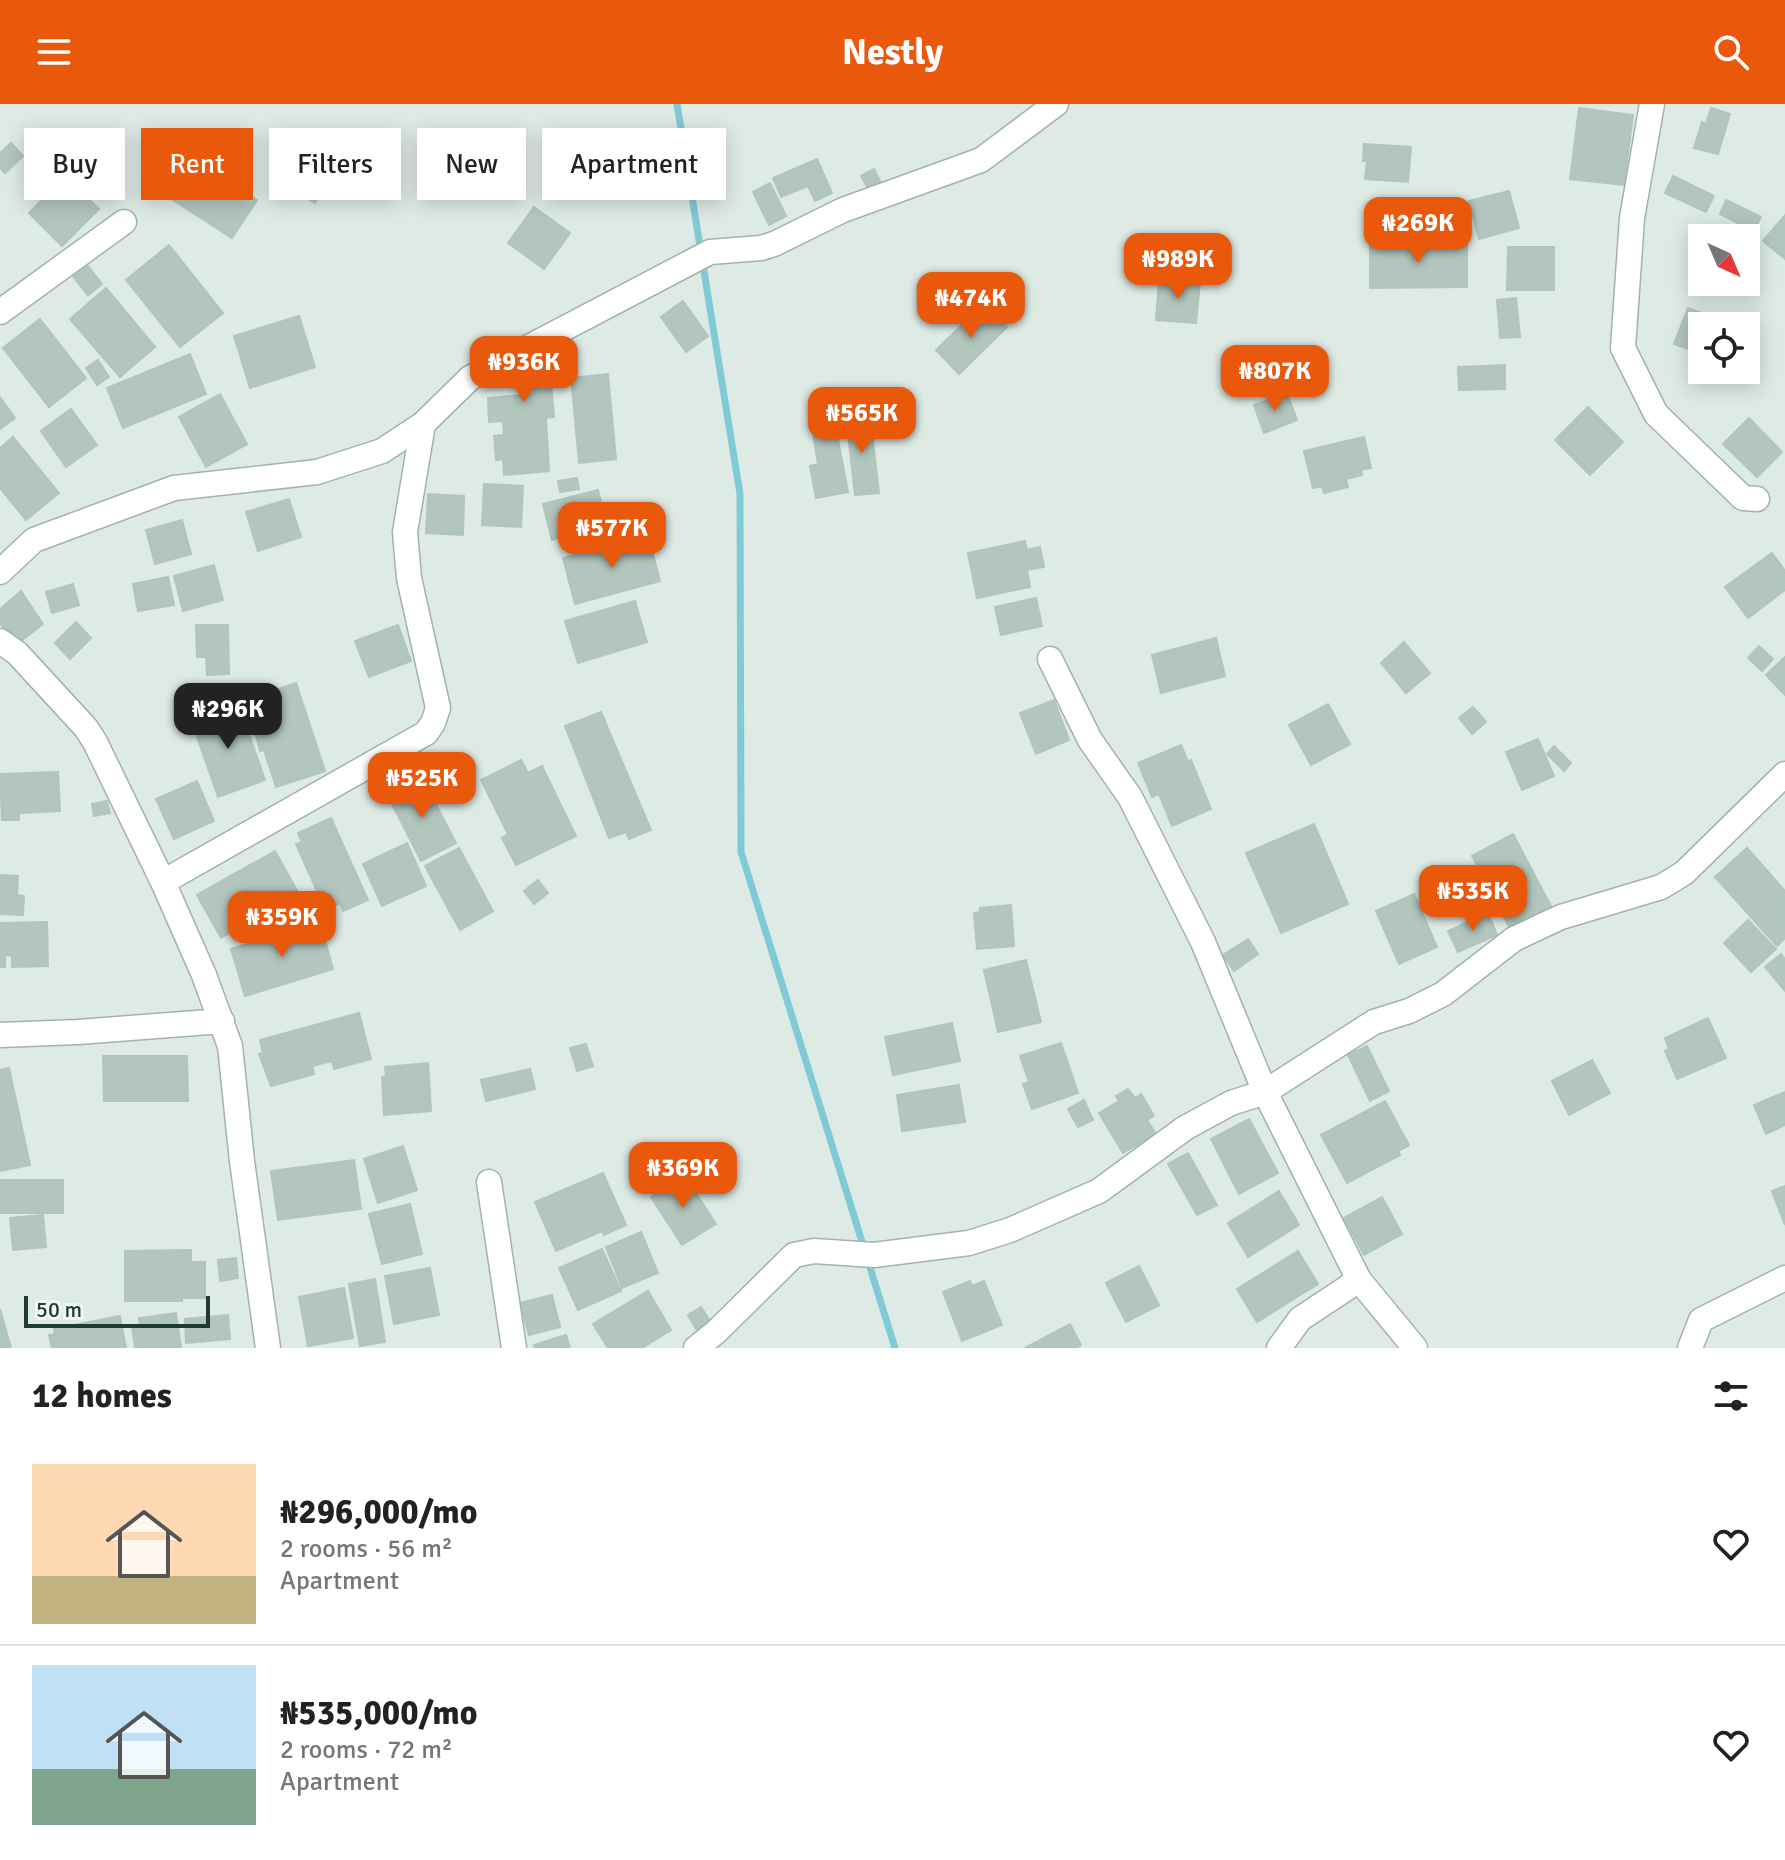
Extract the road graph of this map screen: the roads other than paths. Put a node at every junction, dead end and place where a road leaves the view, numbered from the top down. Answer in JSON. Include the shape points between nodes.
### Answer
{"nodes":[{"id":1,"x":1056,"y":104,"type":"edge"},
{"id":2,"x":1652,"y":104,"type":"edge"},
{"id":3,"x":124,"y":222,"type":"dead end"},
{"id":4,"x":0,"y":312,"type":"edge"},
{"id":5,"x":423,"y":424,"type":"junction"},
{"id":6,"x":1757,"y":499,"type":"dead end"},
{"id":7,"x":0,"y":572,"type":"edge"},
{"id":8,"x":0,"y":641,"type":"edge"},
{"id":9,"x":1050,"y":659,"type":"dead end"},
{"id":10,"x":1785,"y":774,"type":"edge"},
{"id":11,"x":163,"y":882,"type":"junction"},
{"id":12,"x":222,"y":1021,"type":"junction"},
{"id":13,"x":0,"y":1035,"type":"edge"},
{"id":14,"x":1265,"y":1092,"type":"junction"},
{"id":15,"x":489,"y":1182,"type":"dead end"},
{"id":16,"x":1785,"y":1278,"type":"edge"},
{"id":17,"x":1359,"y":1280,"type":"junction"},
{"id":18,"x":268,"y":1348,"type":"edge"},
{"id":19,"x":514,"y":1348,"type":"edge"},
{"id":20,"x":696,"y":1348,"type":"edge"},
{"id":21,"x":1279,"y":1348,"type":"edge"},
{"id":22,"x":1415,"y":1348,"type":"edge"},
{"id":23,"x":1690,"y":1348,"type":"edge"}],
"edges":[{"from":1,"to":5,"type":"street","via":[[981,160],[843,210],[774,244],[710,252],[470,378]]},
{"from":2,"to":6,"type":"street","via":[[1632,218],[1623,348],[1656,414],[1743,498]]},
{"from":3,"to":4,"type":"street"},
{"from":5,"to":7,"type":"street","via":[[382,451],[317,472],[174,488],[34,540]]},
{"from":5,"to":11,"type":"street","via":[[405,532],[409,578],[438,708],[433,723],[426,733]]},
{"from":8,"to":11,"type":"street","via":[[86,728]]},
{"from":9,"to":14,"type":"street","via":[[1090,740],[1130,797],[1203,942]]},
{"from":10,"to":14,"type":"street","via":[[1673,880],[1561,917],[1514,939],[1443,994],[1374,1022]]},
{"from":11,"to":12,"type":"street"},
{"from":12,"to":13,"type":"street"},
{"from":12,"to":18,"type":"street","via":[[230,1046]]},
{"from":14,"to":17,"type":"street"},
{"from":14,"to":20,"type":"street","via":[[1185,1128],[1099,1191],[1010,1230],[908,1253],[794,1255]]},
{"from":15,"to":19,"type":"street"},
{"from":16,"to":23,"type":"street","via":[[1701,1320]]},
{"from":17,"to":21,"type":"street","via":[[1300,1319]]},
{"from":17,"to":22,"type":"street"}]}
